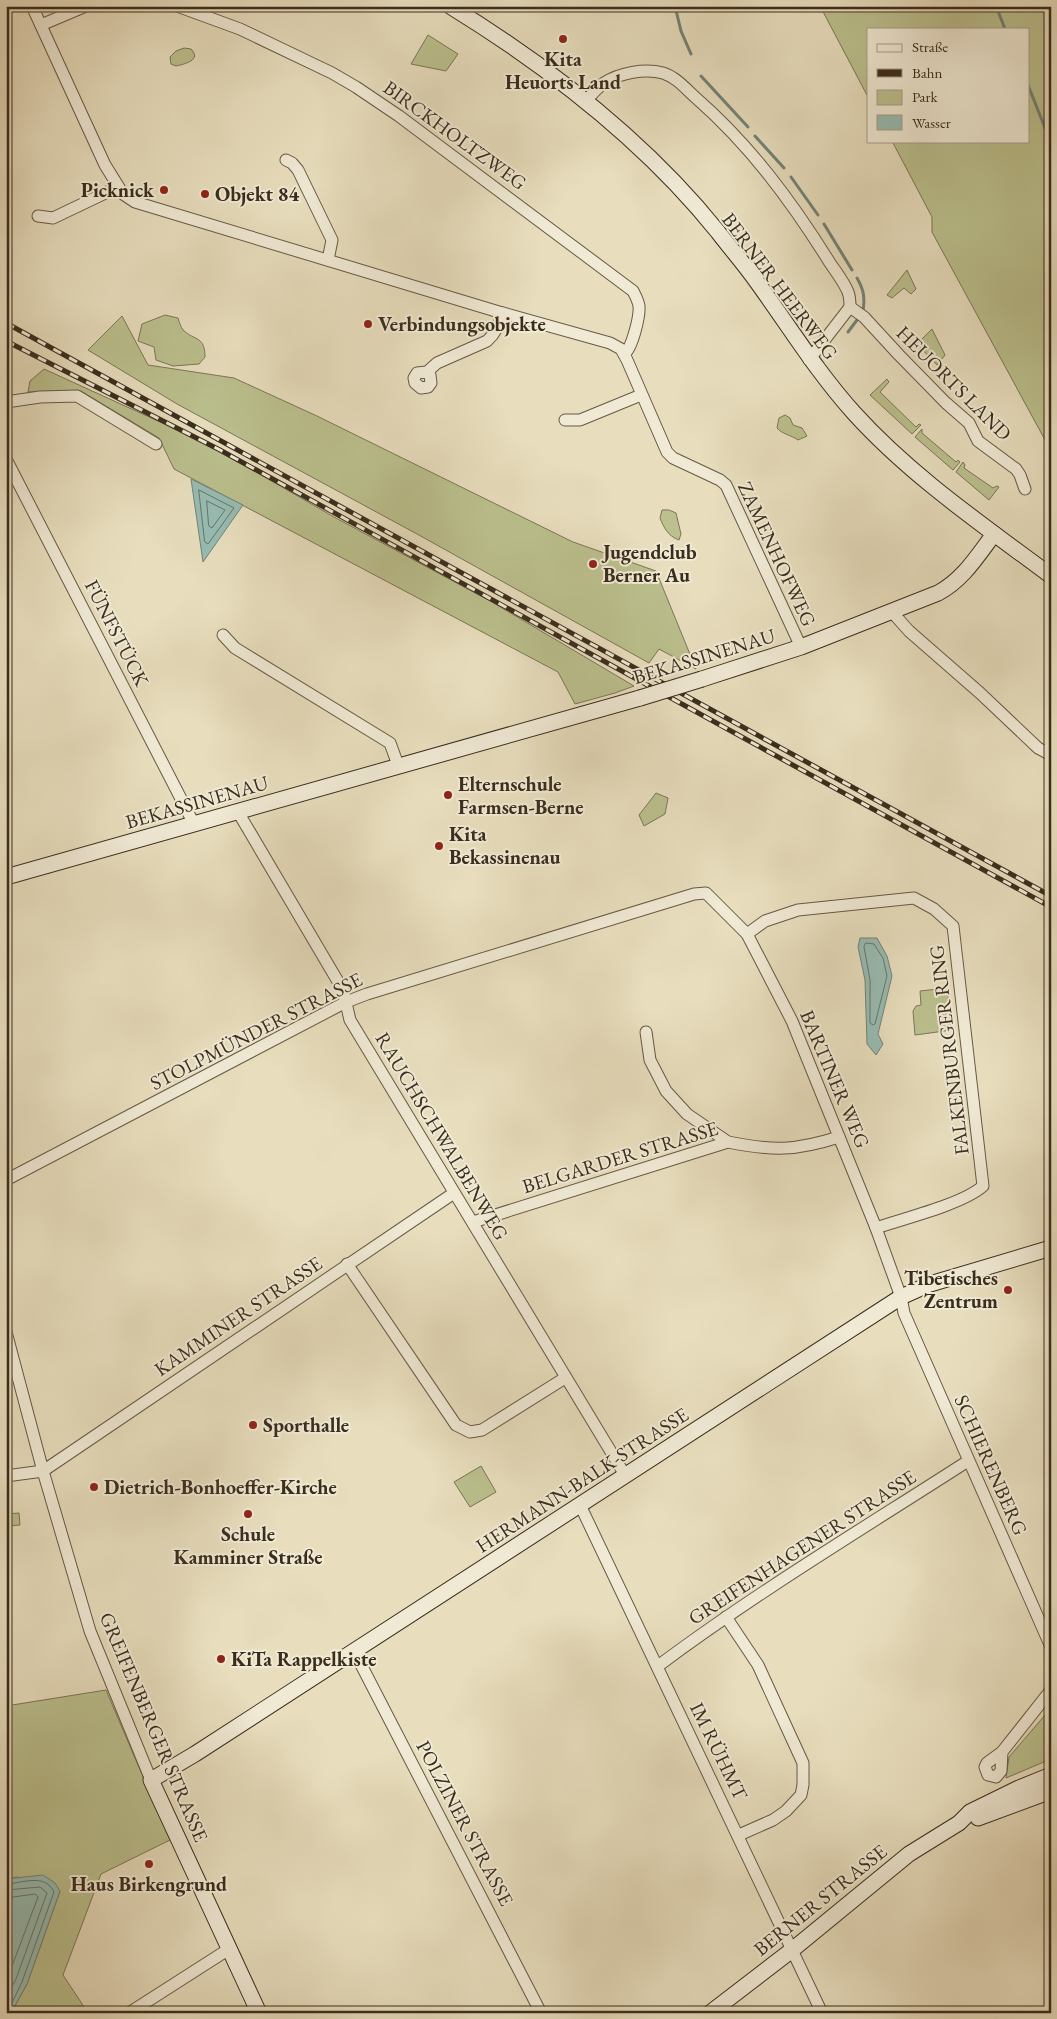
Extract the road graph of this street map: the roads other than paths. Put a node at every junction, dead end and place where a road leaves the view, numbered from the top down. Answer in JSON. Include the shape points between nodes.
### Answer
{"nodes":[{"id":1,"x":32,"y":6,"type":"edge"},
{"id":2,"x":86,"y":6,"type":"edge"},
{"id":3,"x":177,"y":6,"type":"edge"},
{"id":4,"x":450,"y":6,"type":"edge"},
{"id":5,"x":41,"y":25,"type":"junction"},
{"id":6,"x":586,"y":102,"type":"junction"},
{"id":7,"x":286,"y":160,"type":"dead end"},
{"id":8,"x":118,"y":187,"type":"junction"},
{"id":9,"x":38,"y":216,"type":"dead end"},
{"id":10,"x":328,"y":260,"type":"junction"},
{"id":11,"x":850,"y":307,"type":"junction"},
{"id":12,"x":503,"y":313,"type":"junction"},
{"id":13,"x":624,"y":354,"type":"junction"},
{"id":14,"x":809,"y":360,"type":"junction"},
{"id":15,"x":427,"y":372,"type":"dead end"},
{"id":16,"x":642,"y":395,"type":"junction"},
{"id":17,"x":6,"y":402,"type":"edge"},
{"id":18,"x":565,"y":420,"type":"dead end"},
{"id":19,"x":156,"y":444,"type":"dead end"},
{"id":20,"x":6,"y":459,"type":"edge"},
{"id":21,"x":1025,"y":489,"type":"dead end"},
{"id":22,"x":994,"y":534,"type":"junction"},
{"id":23,"x":1051,"y":576,"type":"edge"},
{"id":24,"x":892,"y":612,"type":"junction"},
{"id":25,"x":223,"y":635,"type":"dead end"},
{"id":26,"x":801,"y":647,"type":"junction"},
{"id":27,"x":1051,"y":755,"type":"edge"},
{"id":28,"x":398,"y":765,"type":"junction"},
{"id":29,"x":238,"y":812,"type":"junction"},
{"id":30,"x":194,"y":824,"type":"junction"},
{"id":31,"x":6,"y":877,"type":"edge"},
{"id":32,"x":706,"y":893,"type":"joint"},
{"id":33,"x":747,"y":934,"type":"junction"},
{"id":34,"x":346,"y":1002,"type":"junction"},
{"id":35,"x":646,"y":1032,"type":"dead end"},
{"id":36,"x":839,"y":1137,"type":"junction"},
{"id":37,"x":728,"y":1142,"type":"junction"},
{"id":38,"x":6,"y":1180,"type":"edge"},
{"id":39,"x":454,"y":1192,"type":"junction"},
{"id":40,"x":473,"y":1222,"type":"junction"},
{"id":41,"x":876,"y":1228,"type":"junction"},
{"id":42,"x":1051,"y":1248,"type":"edge"},
{"id":43,"x":347,"y":1264,"type":"junction"},
{"id":44,"x":901,"y":1297,"type":"junction"},
{"id":45,"x":6,"y":1332,"type":"edge"},
{"id":46,"x":565,"y":1378,"type":"junction"},
{"id":47,"x":968,"y":1461,"type":"junction"},
{"id":48,"x":43,"y":1471,"type":"junction"},
{"id":49,"x":625,"y":1475,"type":"junction"},
{"id":50,"x":6,"y":1476,"type":"edge"},
{"id":51,"x":580,"y":1505,"type":"junction"},
{"id":52,"x":726,"y":1617,"type":"junction"},
{"id":53,"x":1051,"y":1647,"type":"edge"},
{"id":54,"x":354,"y":1651,"type":"junction"},
{"id":55,"x":658,"y":1666,"type":"junction"},
{"id":56,"x":1051,"y":1690,"type":"edge"},
{"id":57,"x":1002,"y":1752,"type":"dead end"},
{"id":58,"x":1051,"y":1776,"type":"edge"},
{"id":59,"x":151,"y":1780,"type":"junction"},
{"id":60,"x":1051,"y":1791,"type":"edge"},
{"id":61,"x":1008,"y":1800,"type":"junction"},
{"id":62,"x":739,"y":1835,"type":"junction"},
{"id":63,"x":228,"y":1949,"type":"junction"},
{"id":64,"x":792,"y":1950,"type":"junction"},
{"id":65,"x":129,"y":2013,"type":"edge"},
{"id":66,"x":259,"y":2013,"type":"edge"},
{"id":67,"x":541,"y":2013,"type":"edge"},
{"id":68,"x":710,"y":2013,"type":"edge"},
{"id":69,"x":822,"y":2013,"type":"edge"}],
"edges":[{"from":1,"to":5,"type":"street"},
{"from":2,"to":5,"type":"street"},
{"from":3,"to":13,"type":"street","name":"BIRCKHOLTZWEG","via":[[240,29],[356,87],[633,291],[639,312],[631,344]]},
{"from":4,"to":6,"type":"street","name":"BERNER HEERWEG","via":[[528,57]]},
{"from":5,"to":8,"type":"street"},
{"from":6,"to":11,"type":"street","via":[[605,83],[629,74],[662,73],[671,76],[720,120],[775,182],[848,292]]},
{"from":6,"to":14,"type":"street","name":"BERNER HEERWEG","via":[[665,174],[716,230],[756,281]]},
{"from":7,"to":10,"type":"street","via":[[298,170],[332,240]]},
{"from":8,"to":9,"type":"street","via":[[53,218]]},
{"from":8,"to":10,"type":"street","via":[[135,202]]},
{"from":10,"to":12,"type":"street"},
{"from":11,"to":14,"type":"street"},
{"from":11,"to":21,"type":"street","name":"HEUORTS LAND","via":[[864,317],[969,423],[978,441],[1016,469]]},
{"from":12,"to":13,"type":"street","via":[[610,343]]},
{"from":12,"to":15,"type":"street","via":[[493,336],[487,341],[437,363]]},
{"from":13,"to":16,"type":"street","name":"ZAMENHOFWEG"},
{"from":14,"to":22,"type":"street","name":"BERNER HEERWEG","via":[[854,414],[899,458]]},
{"from":16,"to":18,"type":"street","via":[[580,420]]},
{"from":16,"to":26,"type":"street","name":"ZAMENHOFWEG","via":[[667,452],[726,485]]},
{"from":17,"to":19,"type":"street","via":[[77,396]]},
{"from":20,"to":30,"type":"street","name":"FÜNFSTÜCK"},
{"from":22,"to":23,"type":"street","name":"BERNER HEERWEG"},
{"from":22,"to":24,"type":"street","name":"BEKASSINENAU","via":[[970,566],[946,589]]},
{"from":24,"to":26,"type":"street","name":"BEKASSINENAU"},
{"from":24,"to":27,"type":"street","via":[[1038,748]]},
{"from":25,"to":28,"type":"street","via":[[235,648],[390,743]]},
{"from":26,"to":28,"type":"street","name":"BEKASSINENAU","bridge":true,"via":[[702,680]]},
{"from":28,"to":29,"type":"street","name":"BEKASSINENAU"},
{"from":29,"to":30,"type":"street","name":"BEKASSINENAU"},
{"from":29,"to":34,"type":"street","name":"RAUCHSCHWALBENWEG","via":[[343,990]]},
{"from":30,"to":31,"type":"street","name":"BEKASSINENAU"},
{"from":32,"to":33,"type":"street","name":"BARTINER WEG"},
{"from":32,"to":34,"type":"street","name":"STOLPMÜNDER STRASSE","via":[[694,894]]},
{"from":33,"to":36,"type":"street","name":"BARTINER WEG","via":[[792,1021]]},
{"from":33,"to":41,"type":"street","name":"FALKENBURGER RING","via":[[765,921],[798,910],[914,898],[934,909],[953,926],[983,1186],[962,1199]]},
{"from":34,"to":38,"type":"street","name":"STOLPMÜNDER STRASSE"},
{"from":34,"to":39,"type":"street","name":"RAUCHSCHWALBENWEG","via":[[350,1020]]},
{"from":35,"to":37,"type":"street","via":[[650,1060],[666,1091],[687,1114]]},
{"from":36,"to":37,"type":"street","name":"BELGARDER STRASSE","via":[[813,1146],[782,1150]]},
{"from":36,"to":41,"type":"street","name":"BARTINER WEG"},
{"from":37,"to":40,"type":"street","name":"BELGARDER STRASSE"},
{"from":39,"to":40,"type":"street","name":"RAUCHSCHWALBENWEG"},
{"from":39,"to":43,"type":"street","name":"KAMMINER STRASSE"},
{"from":40,"to":46,"type":"street","name":"RAUCHSCHWALBENWEG"},
{"from":41,"to":44,"type":"street","name":"BARTINER WEG"},
{"from":42,"to":44,"type":"street","name":"HERMANN-BALK-STRASSE","via":[[930,1284]]},
{"from":43,"to":46,"type":"street","via":[[456,1425],[470,1432],[482,1430]]},
{"from":43,"to":48,"type":"street","name":"KAMMINER STRASSE"},
{"from":44,"to":47,"type":"street","name":"SCHIERENBERG","via":[[904,1314]]},
{"from":44,"to":49,"type":"street","name":"HERMANN-BALK-STRASSE"},
{"from":45,"to":48,"type":"street","name":"GREIFENBERGER STRASSE"},
{"from":46,"to":49,"type":"street","name":"RAUCHSCHWALBENWEG"},
{"from":47,"to":52,"type":"street","name":"GREIFENHAGENER STRASSE"},
{"from":47,"to":53,"type":"street","name":"SCHIERENBERG"},
{"from":48,"to":50,"type":"street"},
{"from":48,"to":59,"type":"street","name":"GREIFENBERGER STRASSE","via":[[90,1631]]},
{"from":49,"to":51,"type":"street","name":"HERMANN-BALK-STRASSE"},
{"from":51,"to":54,"type":"street","name":"HERMANN-BALK-STRASSE"},
{"from":51,"to":55,"type":"street","name":"IM RÜHMT"},
{"from":52,"to":55,"type":"street","name":"GREIFENHAGENER STRASSE"},
{"from":52,"to":62,"type":"street","via":[[758,1665],[803,1763],[801,1795],[773,1820]]},
{"from":54,"to":59,"type":"street","name":"HERMANN-BALK-STRASSE"},
{"from":54,"to":67,"type":"street","name":"POLZINER STRASSE"},
{"from":55,"to":62,"type":"street","name":"IM RÜHMT"},
{"from":56,"to":57,"type":"street"},
{"from":58,"to":61,"type":"street"},
{"from":59,"to":63,"type":"street","name":"GREIFENBERGER STRASSE"},
{"from":60,"to":61,"type":"street"},
{"from":61,"to":64,"type":"street","name":"BERNER STRASSE","via":[[974,1820],[959,1823],[912,1852]]},
{"from":62,"to":64,"type":"street","name":"IM RÜHMT"},
{"from":63,"to":65,"type":"street"},
{"from":63,"to":66,"type":"street","name":"GREIFENBERGER STRASSE"},
{"from":64,"to":68,"type":"street","name":"BERNER STRASSE"},
{"from":64,"to":69,"type":"street","name":"IM RÜHMT"}]}
